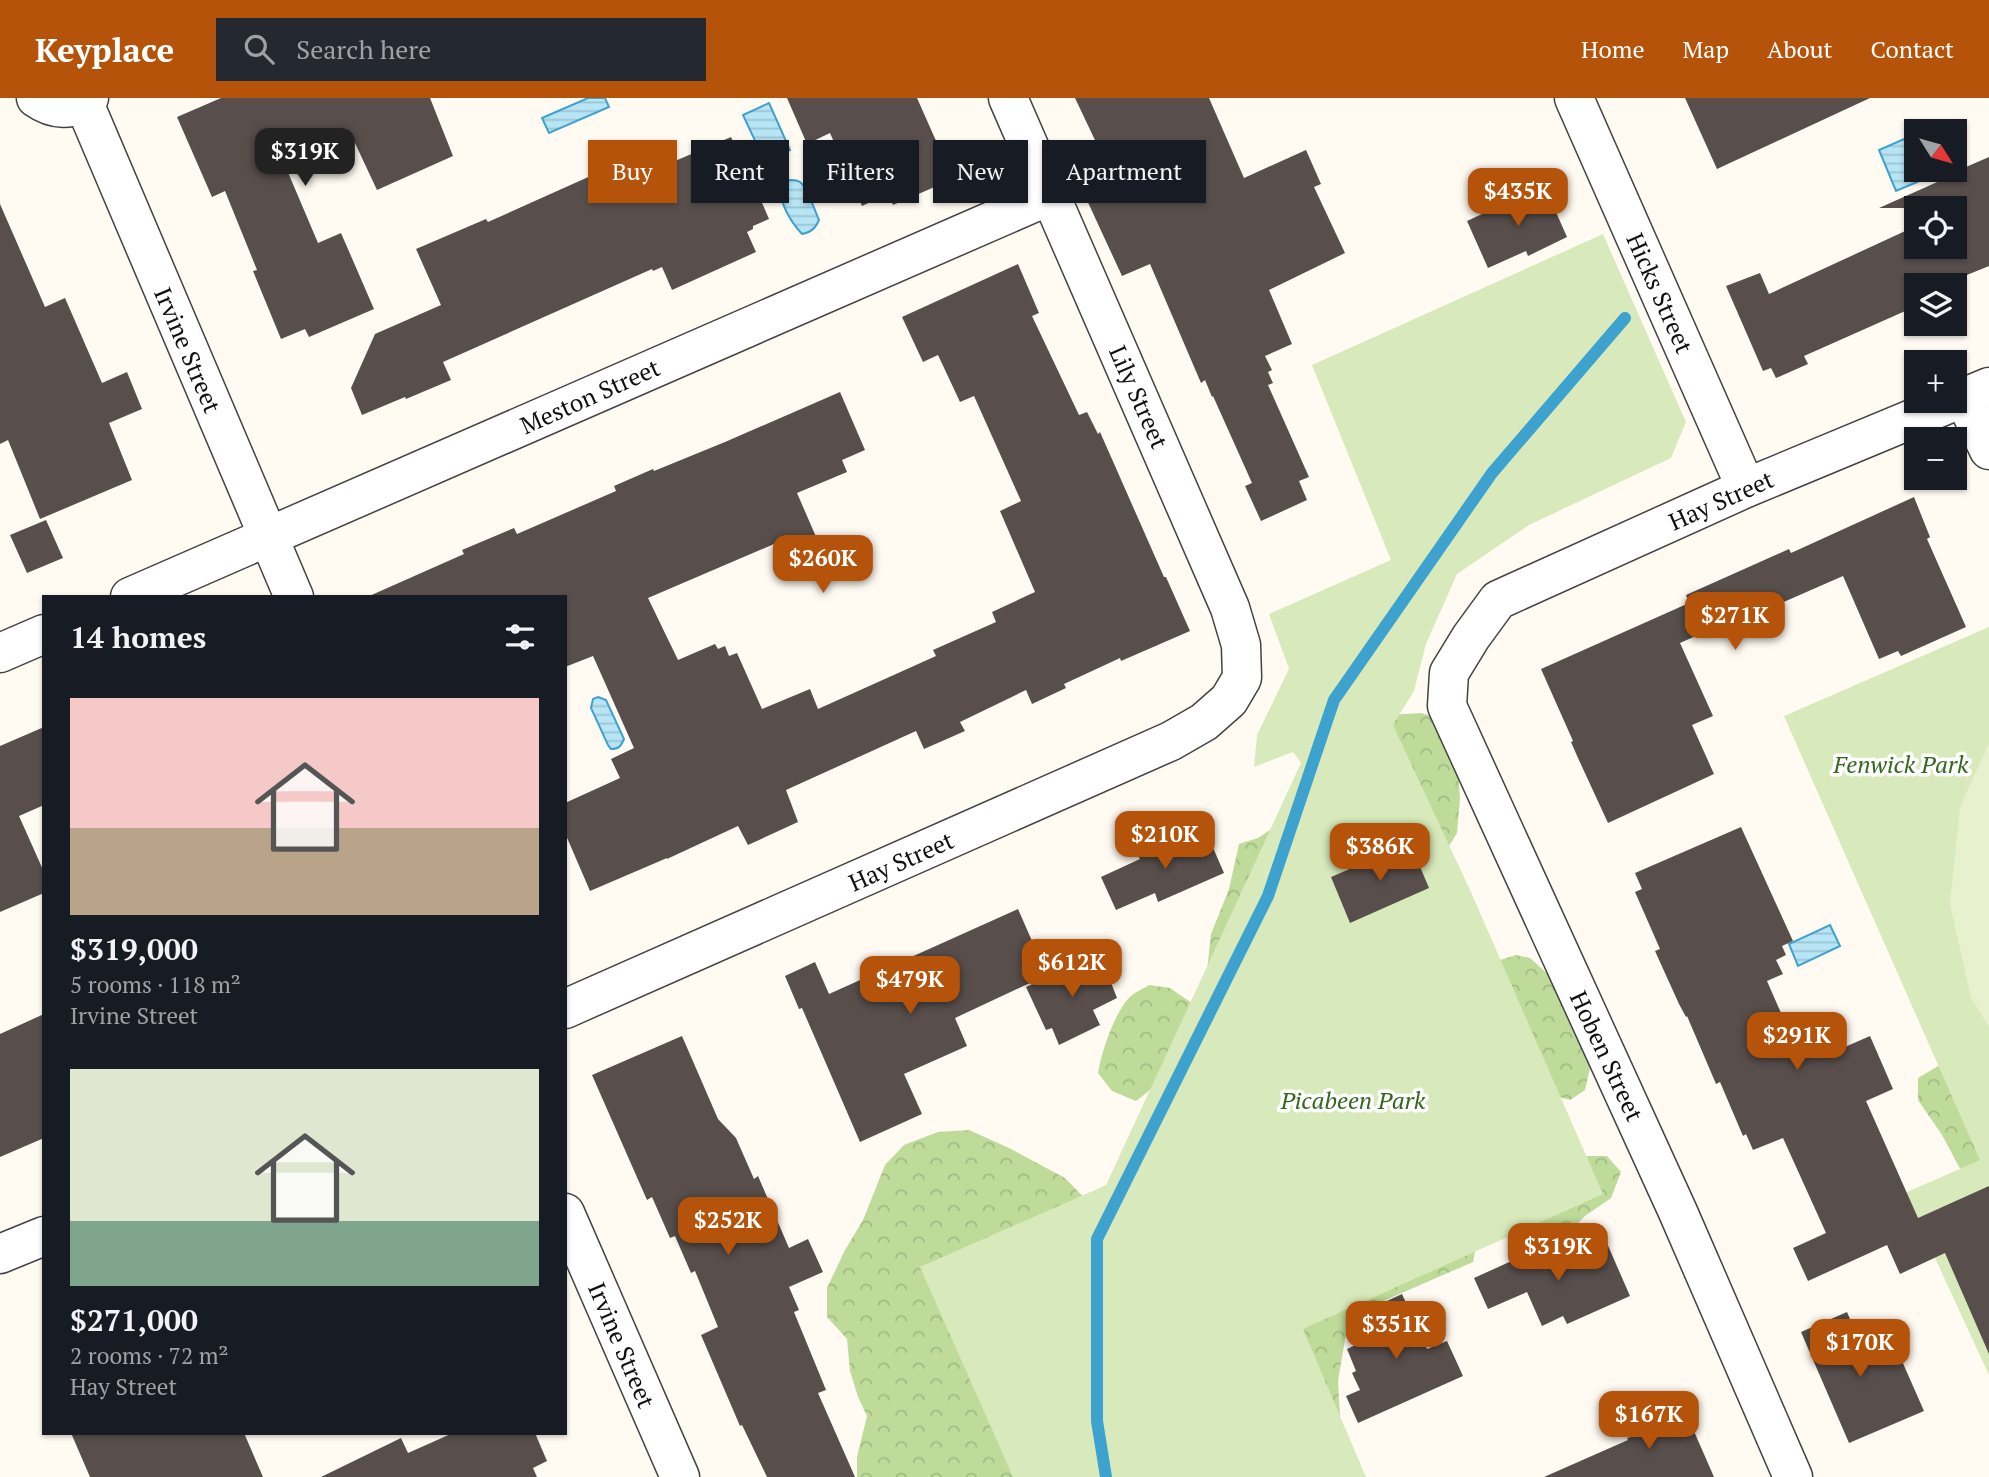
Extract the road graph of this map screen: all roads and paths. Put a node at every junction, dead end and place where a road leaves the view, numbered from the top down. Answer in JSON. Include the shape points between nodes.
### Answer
{"nodes":[{"id":1,"x":36,"y":98,"type":"edge"},
{"id":2,"x":1008,"y":98,"type":"edge"},
{"id":3,"x":1574,"y":98,"type":"edge"},
{"id":4,"x":86,"y":100,"type":"edge"},
{"id":5,"x":1042,"y":175,"type":"edge"},
{"id":6,"x":1042,"y":199,"type":"edge"},
{"id":7,"x":1054,"y":203,"type":"edge"},
{"id":8,"x":1977,"y":392,"type":"edge"},
{"id":9,"x":1989,"y":450,"type":"edge"},
{"id":10,"x":1746,"y":488,"type":"junction"},
{"id":11,"x":267,"y":537,"type":"junction"},
{"id":12,"x":135,"y":595,"type":"edge"},
{"id":13,"x":293,"y":595,"type":"edge"},
{"id":14,"x":42,"y":635,"type":"edge"},
{"id":15,"x":1471,"y":637,"type":"joint"},
{"id":16,"x":0,"y":653,"type":"edge"},
{"id":17,"x":1228,"y":700,"type":"joint"},
{"id":18,"x":567,"y":1008,"type":"edge"},
{"id":19,"x":567,"y":1218,"type":"edge"},
{"id":20,"x":42,"y":1237,"type":"edge"},
{"id":21,"x":0,"y":1254,"type":"edge"},
{"id":22,"x":680,"y":1477,"type":"edge"},
{"id":23,"x":1793,"y":1477,"type":"edge"}],
"edges":[{"from":1,"to":4,"type":"street","via":[[58,108]]},
{"from":2,"to":5,"type":"street","name":"Lily Street"},
{"from":3,"to":10,"type":"street","name":"Hicks Street"},
{"from":4,"to":11,"type":"street","name":"Irvine Street"},
{"from":6,"to":11,"type":"street","name":"Meston Street"},
{"from":7,"to":17,"type":"street","name":"Lily Street","via":[[1230,608],[1241,645],[1242,678]]},
{"from":8,"to":9,"type":"street"},
{"from":8,"to":10,"type":"street","name":"Hay Street"},
{"from":10,"to":15,"type":"street","name":"Hay Street","via":[[1498,600]]},
{"from":11,"to":12,"type":"street","name":"Meston Street"},
{"from":11,"to":13,"type":"street","name":"Irvine Street"},
{"from":14,"to":16,"type":"street"},
{"from":15,"to":23,"type":"street","name":"Hoben Street","via":[[1450,673],[1447,706],[1678,1212]]},
{"from":17,"to":18,"type":"street","name":"Hay Street","via":[[1204,722],[1171,741]]},
{"from":19,"to":22,"type":"street","name":"Irvine Street"},
{"from":20,"to":21,"type":"street"}]}
